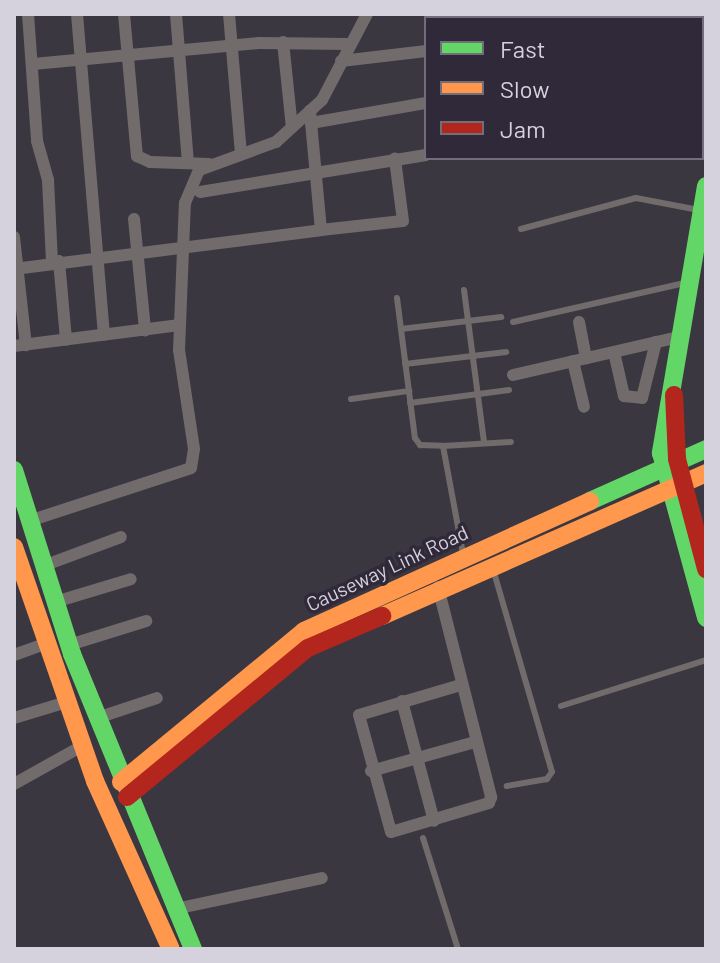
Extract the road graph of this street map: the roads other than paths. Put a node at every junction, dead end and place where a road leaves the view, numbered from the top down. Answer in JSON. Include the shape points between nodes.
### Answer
{"nodes":[{"id":1,"x":28,"y":14,"type":"edge"},
{"id":2,"x":77,"y":14,"type":"edge"},
{"id":3,"x":124,"y":14,"type":"edge"},
{"id":4,"x":176,"y":14,"type":"edge"},
{"id":5,"x":229,"y":14,"type":"edge"},
{"id":6,"x":367,"y":14,"type":"edge"},
{"id":7,"x":283,"y":42,"type":"junction"},
{"id":8,"x":349,"y":44,"type":"junction"},
{"id":9,"x":233,"y":45,"type":"junction"},
{"id":10,"x":179,"y":50,"type":"junction"},
{"id":11,"x":424,"y":51,"type":"edge"},
{"id":12,"x":126,"y":55,"type":"junction"},
{"id":13,"x":80,"y":60,"type":"junction"},
{"id":14,"x":341,"y":61,"type":"junction"},
{"id":15,"x":33,"y":64,"type":"junction"},
{"id":16,"x":424,"y":103,"type":"edge"},
{"id":17,"x":311,"y":117,"type":"junction"},
{"id":18,"x":292,"y":127,"type":"junction"},
{"id":19,"x":241,"y":153,"type":"junction"},
{"id":20,"x":424,"y":155,"type":"edge"},
{"id":21,"x":395,"y":159,"type":"junction"},
{"id":22,"x":188,"y":163,"type":"junction"},
{"id":23,"x":212,"y":164,"type":"junction"},
{"id":24,"x":315,"y":171,"type":"junction"},
{"id":25,"x":706,"y":186,"type":"edge"},
{"id":26,"x":200,"y":192,"type":"dead end"},
{"id":27,"x":703,"y":211,"type":"junction"},
{"id":28,"x":134,"y":219,"type":"dead end"},
{"id":29,"x":521,"y":229,"type":"dead end"},
{"id":30,"x":321,"y":230,"type":"junction"},
{"id":31,"x":14,"y":237,"type":"edge"},
{"id":32,"x":183,"y":251,"type":"junction"},
{"id":33,"x":139,"y":254,"type":"junction"},
{"id":34,"x":97,"y":258,"type":"junction"},
{"id":35,"x":56,"y":261,"type":"junction"},
{"id":36,"x":16,"y":269,"type":"edge"},
{"id":37,"x":693,"y":282,"type":"junction"},
{"id":38,"x":464,"y":290,"type":"dead end"},
{"id":39,"x":397,"y":298,"type":"dead end"},
{"id":40,"x":501,"y":317,"type":"dead end"},
{"id":41,"x":468,"y":322,"type":"junction"},
{"id":42,"x":513,"y":322,"type":"dead end"},
{"id":43,"x":579,"y":322,"type":"dead end"},
{"id":44,"x":180,"y":325,"type":"junction"},
{"id":45,"x":401,"y":329,"type":"junction"},
{"id":46,"x":145,"y":330,"type":"junction"},
{"id":47,"x":104,"y":335,"type":"junction"},
{"id":48,"x":683,"y":336,"type":"junction"},
{"id":49,"x":66,"y":340,"type":"junction"},
{"id":50,"x":656,"y":342,"type":"junction"},
{"id":51,"x":20,"y":345,"type":"edge"},
{"id":52,"x":506,"y":352,"type":"dead end"},
{"id":53,"x":614,"y":352,"type":"junction"},
{"id":54,"x":473,"y":356,"type":"junction"},
{"id":55,"x":580,"y":360,"type":"junction"},
{"id":56,"x":405,"y":364,"type":"junction"},
{"id":57,"x":513,"y":375,"type":"dead end"},
{"id":58,"x":509,"y":390,"type":"dead end"},
{"id":59,"x":409,"y":391,"type":"junction"},
{"id":60,"x":477,"y":393,"type":"junction"},
{"id":61,"x":351,"y":399,"type":"dead end"},
{"id":62,"x":410,"y":403,"type":"junction"},
{"id":63,"x":584,"y":407,"type":"dead end"},
{"id":64,"x":484,"y":442,"type":"junction"},
{"id":65,"x":511,"y":442,"type":"dead end"},
{"id":66,"x":443,"y":446,"type":"junction"},
{"id":67,"x":706,"y":449,"type":"edge"},
{"id":68,"x":670,"y":461,"type":"junction"},
{"id":69,"x":14,"y":470,"type":"edge"},
{"id":70,"x":706,"y":473,"type":"edge"},
{"id":71,"x":675,"y":486,"type":"junction"},
{"id":72,"x":29,"y":521,"type":"junction"},
{"id":73,"x":121,"y":537,"type":"dead end"},
{"id":74,"x":14,"y":547,"type":"edge"},
{"id":75,"x":464,"y":557,"type":"junction"},
{"id":76,"x":491,"y":564,"type":"junction"},
{"id":77,"x":43,"y":566,"type":"junction"},
{"id":78,"x":706,"y":569,"type":"edge"},
{"id":79,"x":131,"y":579,"type":"dead end"},
{"id":80,"x":438,"y":587,"type":"junction"},
{"id":81,"x":21,"y":592,"type":"edge"},
{"id":82,"x":55,"y":602,"type":"junction"},
{"id":83,"x":706,"y":618,"type":"edge"},
{"id":84,"x":146,"y":621,"type":"dead end"},
{"id":85,"x":47,"y":643,"type":"junction"},
{"id":86,"x":69,"y":645,"type":"junction"},
{"id":87,"x":14,"y":655,"type":"edge"},
{"id":88,"x":706,"y":660,"type":"edge"},
{"id":89,"x":461,"y":685,"type":"junction"},
{"id":90,"x":157,"y":698,"type":"dead end"},
{"id":91,"x":402,"y":701,"type":"junction"},
{"id":92,"x":67,"y":702,"type":"junction"},
{"id":93,"x":561,"y":706,"type":"dead end"},
{"id":94,"x":14,"y":718,"type":"edge"},
{"id":95,"x":97,"y":718,"type":"junction"},
{"id":96,"x":475,"y":742,"type":"junction"},
{"id":97,"x":82,"y":746,"type":"junction"},
{"id":98,"x":418,"y":758,"type":"junction"},
{"id":99,"x":371,"y":771,"type":"junction"},
{"id":100,"x":14,"y":784,"type":"edge"},
{"id":101,"x":507,"y":786,"type":"dead end"},
{"id":102,"x":124,"y":790,"type":"junction"},
{"id":103,"x":434,"y":821,"type":"junction"},
{"id":104,"x":423,"y":838,"type":"dead end"},
{"id":105,"x":322,"y":878,"type":"dead end"},
{"id":106,"x":175,"y":909,"type":"junction"},
{"id":107,"x":171,"y":949,"type":"edge"},
{"id":108,"x":193,"y":949,"type":"edge"},
{"id":109,"x":458,"y":949,"type":"edge"}],
"edges":[{"from":1,"to":15,"type":"street"},
{"from":2,"to":13,"type":"street"},
{"from":3,"to":12,"type":"street"},
{"from":4,"to":10,"type":"street"},
{"from":5,"to":9,"type":"street"},
{"from":6,"to":8,"type":"street"},
{"from":7,"to":8,"type":"street"},
{"from":7,"to":9,"type":"street"},
{"from":7,"to":18,"type":"street"},
{"from":8,"to":14,"type":"street"},
{"from":9,"to":10,"type":"street"},
{"from":9,"to":19,"type":"street"},
{"from":10,"to":12,"type":"street"},
{"from":10,"to":22,"type":"street"},
{"from":11,"to":14,"type":"street"},
{"from":12,"to":13,"type":"street"},
{"from":12,"to":22,"type":"street","via":[[137,156],[150,162]]},
{"from":13,"to":15,"type":"street"},
{"from":13,"to":34,"type":"street"},
{"from":14,"to":17,"type":"street"},
{"from":15,"to":35,"type":"street","via":[[37,141],[48,180]]},
{"from":16,"to":17,"type":"street"},
{"from":17,"to":18,"type":"street"},
{"from":17,"to":24,"type":"street"},
{"from":18,"to":19,"type":"street","via":[[276,142]]},
{"from":19,"to":23,"type":"street"},
{"from":20,"to":21,"type":"street"},
{"from":21,"to":24,"type":"street"},
{"from":21,"to":30,"type":"street","via":[[403,221]]},
{"from":22,"to":23,"type":"street"},
{"from":23,"to":32,"type":"street","via":[[199,170],[185,203]]},
{"from":24,"to":26,"type":"street"},
{"from":24,"to":30,"type":"street"},
{"from":25,"to":27,"type":"main road"},
{"from":27,"to":29,"type":"lane","via":[[636,198]]},
{"from":27,"to":37,"type":"main road"},
{"from":28,"to":33,"type":"street"},
{"from":30,"to":32,"type":"street"},
{"from":31,"to":36,"type":"street"},
{"from":32,"to":33,"type":"street"},
{"from":32,"to":44,"type":"street"},
{"from":33,"to":34,"type":"street"},
{"from":33,"to":46,"type":"street"},
{"from":34,"to":35,"type":"street"},
{"from":34,"to":47,"type":"street"},
{"from":35,"to":36,"type":"street"},
{"from":35,"to":49,"type":"street"},
{"from":36,"to":51,"type":"street"},
{"from":37,"to":42,"type":"lane"},
{"from":37,"to":48,"type":"main road"},
{"from":38,"to":41,"type":"lane"},
{"from":39,"to":45,"type":"lane"},
{"from":40,"to":41,"type":"lane"},
{"from":41,"to":45,"type":"lane"},
{"from":41,"to":54,"type":"lane"},
{"from":43,"to":55,"type":"street"},
{"from":44,"to":46,"type":"street"},
{"from":44,"to":72,"type":"street","via":[[194,449],[191,468]]},
{"from":45,"to":56,"type":"lane"},
{"from":46,"to":47,"type":"street"},
{"from":47,"to":49,"type":"street"},
{"from":48,"to":50,"type":"street"},
{"from":48,"to":68,"type":"main road","via":[[673,388]]},
{"from":49,"to":51,"type":"street"},
{"from":50,"to":53,"type":"street"},
{"from":50,"to":53,"type":"street","via":[[642,398],[624,396]]},
{"from":52,"to":54,"type":"lane"},
{"from":53,"to":55,"type":"street"},
{"from":54,"to":56,"type":"lane"},
{"from":54,"to":60,"type":"lane"},
{"from":55,"to":57,"type":"street"},
{"from":55,"to":63,"type":"street"},
{"from":56,"to":59,"type":"lane"},
{"from":58,"to":60,"type":"lane"},
{"from":59,"to":61,"type":"lane"},
{"from":59,"to":62,"type":"lane"},
{"from":60,"to":62,"type":"lane"},
{"from":60,"to":64,"type":"lane"},
{"from":62,"to":66,"type":"lane","via":[[420,445]]},
{"from":64,"to":65,"type":"lane"},
{"from":64,"to":66,"type":"lane"},
{"from":66,"to":75,"type":"lane"},
{"from":67,"to":68,"type":"main road","name":"Causeway Link Road"},
{"from":68,"to":71,"type":"main road"},
{"from":68,"to":75,"type":"main road","name":"Causeway Link Road"},
{"from":69,"to":72,"type":"main road"},
{"from":70,"to":71,"type":"main road","name":"Causeway Link Road"},
{"from":71,"to":76,"type":"main road","name":"Causeway Link Road"},
{"from":71,"to":78,"type":"main road"},
{"from":71,"to":83,"type":"main road"},
{"from":72,"to":77,"type":"main road"},
{"from":73,"to":77,"type":"street"},
{"from":74,"to":81,"type":"main road"},
{"from":75,"to":102,"type":"main road","name":"Causeway Link Road","via":[[304,631]]},
{"from":76,"to":80,"type":"main road","name":"Causeway Link Road"},
{"from":76,"to":101,"type":"lane","via":[[552,772],[547,779]]},
{"from":77,"to":82,"type":"main road"},
{"from":79,"to":82,"type":"street"},
{"from":80,"to":89,"type":"street"},
{"from":80,"to":102,"type":"main road","name":"Causeway Link Road","via":[[292,657]]},
{"from":81,"to":85,"type":"main road"},
{"from":82,"to":86,"type":"main road"},
{"from":84,"to":86,"type":"street"},
{"from":85,"to":87,"type":"street"},
{"from":85,"to":92,"type":"main road"},
{"from":86,"to":95,"type":"main road"},
{"from":88,"to":93,"type":"lane"},
{"from":89,"to":91,"type":"street"},
{"from":89,"to":96,"type":"street"},
{"from":90,"to":95,"type":"street"},
{"from":91,"to":98,"type":"street"},
{"from":91,"to":99,"type":"street","via":[[359,715]]},
{"from":92,"to":94,"type":"street"},
{"from":92,"to":97,"type":"main road"},
{"from":95,"to":102,"type":"main road"},
{"from":96,"to":98,"type":"street"},
{"from":96,"to":103,"type":"street","via":[[489,803]]},
{"from":97,"to":100,"type":"street"},
{"from":97,"to":107,"type":"main road"},
{"from":98,"to":99,"type":"street"},
{"from":98,"to":103,"type":"street"},
{"from":99,"to":103,"type":"street","via":[[387,830],[395,833]]},
{"from":102,"to":106,"type":"main road"},
{"from":104,"to":109,"type":"lane"},
{"from":105,"to":106,"type":"street"},
{"from":106,"to":108,"type":"main road"}]}
